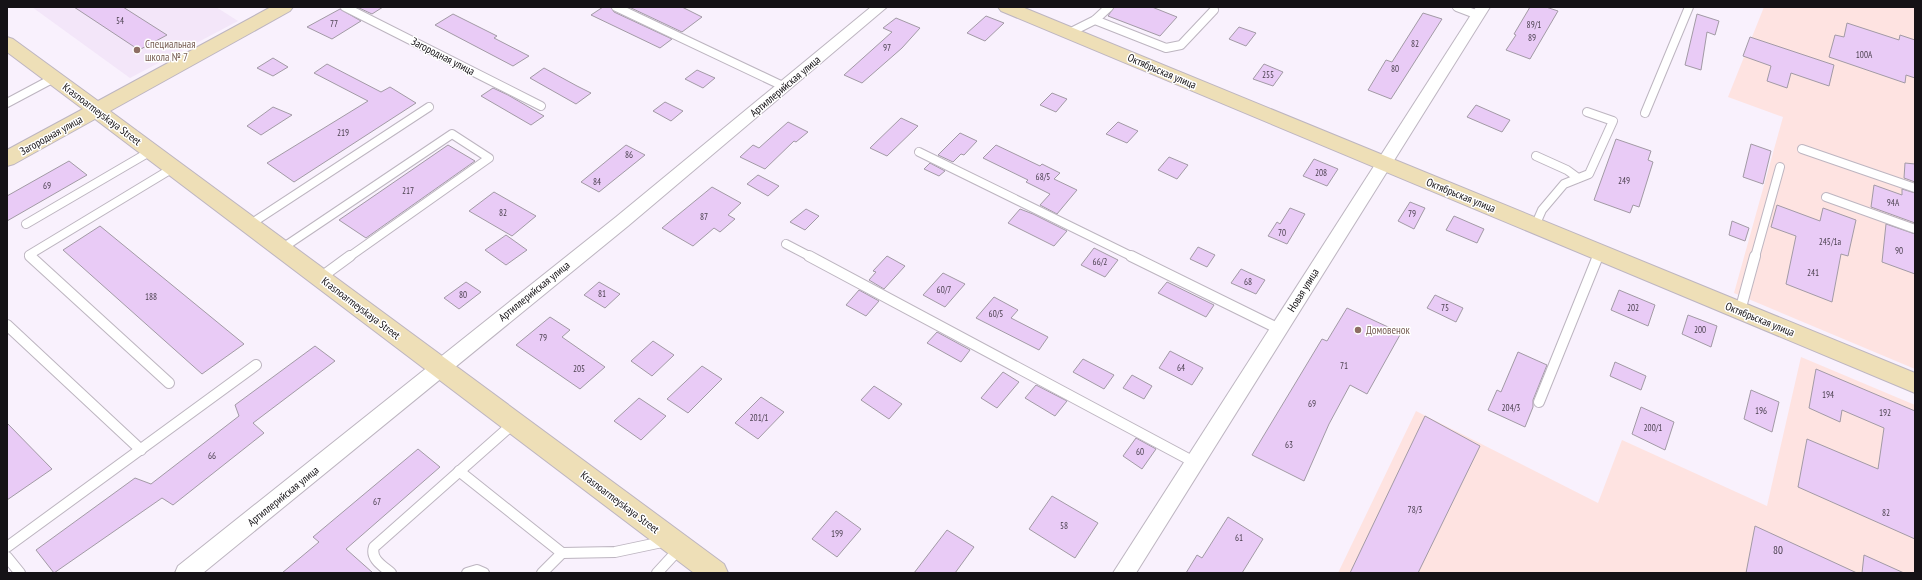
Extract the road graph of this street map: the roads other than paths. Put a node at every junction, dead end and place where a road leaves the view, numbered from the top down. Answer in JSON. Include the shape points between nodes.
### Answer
{"nodes":[{"id":1,"x":284,"y":7,"type":"edge"},
{"id":2,"x":345,"y":7,"type":"edge"},
{"id":3,"x":616,"y":7,"type":"edge"},
{"id":4,"x":880,"y":7,"type":"edge"},
{"id":5,"x":1007,"y":7,"type":"edge"},
{"id":6,"x":1109,"y":7,"type":"edge"},
{"id":7,"x":1457,"y":7,"type":"edge"},
{"id":8,"x":1689,"y":7,"type":"edge"},
{"id":9,"x":1214,"y":10,"type":"dead end"},
{"id":10,"x":1481,"y":11,"type":"edge"},
{"id":11,"x":1095,"y":20,"type":"junction"},
{"id":12,"x":1069,"y":33,"type":"junction"},
{"id":13,"x":7,"y":43,"type":"edge"},
{"id":14,"x":54,"y":78,"type":"junction"},
{"id":15,"x":785,"y":87,"type":"junction"},
{"id":16,"x":7,"y":103,"type":"edge"},
{"id":17,"x":541,"y":106,"type":"dead end"},
{"id":18,"x":429,"y":107,"type":"dead end"},
{"id":19,"x":96,"y":110,"type":"junction"},
{"id":20,"x":1587,"y":112,"type":"dead end"},
{"id":21,"x":1645,"y":113,"type":"dead end"},
{"id":22,"x":1802,"y":149,"type":"dead end"},
{"id":23,"x":151,"y":151,"type":"junction"},
{"id":24,"x":920,"y":152,"type":"dead end"},
{"id":25,"x":1536,"y":156,"type":"dead end"},
{"id":26,"x":7,"y":159,"type":"edge"},
{"id":27,"x":1384,"y":164,"type":"junction"},
{"id":28,"x":1780,"y":167,"type":"dead end"},
{"id":29,"x":173,"y":168,"type":"junction"},
{"id":30,"x":1578,"y":178,"type":"junction"},
{"id":31,"x":1915,"y":188,"type":"edge"},
{"id":32,"x":1826,"y":197,"type":"dead end"},
{"id":33,"x":26,"y":224,"type":"dead end"},
{"id":34,"x":249,"y":225,"type":"junction"},
{"id":35,"x":1535,"y":226,"type":"junction"},
{"id":36,"x":1915,"y":229,"type":"edge"},
{"id":37,"x":786,"y":244,"type":"dead end"},
{"id":38,"x":281,"y":249,"type":"junction"},
{"id":39,"x":1599,"y":253,"type":"junction"},
{"id":40,"x":320,"y":278,"type":"junction"},
{"id":41,"x":1740,"y":311,"type":"junction"},
{"id":42,"x":7,"y":324,"type":"edge"},
{"id":43,"x":1279,"y":329,"type":"junction"},
{"id":44,"x":256,"y":365,"type":"dead end"},
{"id":45,"x":440,"y":368,"type":"junction"},
{"id":46,"x":169,"y":383,"type":"dead end"},
{"id":47,"x":1915,"y":383,"type":"edge"},
{"id":48,"x":1539,"y":402,"type":"dead end"},
{"id":49,"x":514,"y":423,"type":"junction"},
{"id":50,"x":141,"y":450,"type":"junction"},
{"id":51,"x":1194,"y":462,"type":"junction"},
{"id":52,"x":459,"y":471,"type":"junction"},
{"id":53,"x":676,"y":544,"type":"junction"},
{"id":54,"x":7,"y":547,"type":"edge"},
{"id":55,"x":562,"y":553,"type":"junction"},
{"id":56,"x":7,"y":557,"type":"edge"},
{"id":57,"x":20,"y":573,"type":"edge"},
{"id":58,"x":186,"y":573,"type":"edge"},
{"id":59,"x":391,"y":573,"type":"edge"},
{"id":60,"x":467,"y":573,"type":"edge"},
{"id":61,"x":484,"y":573,"type":"edge"},
{"id":62,"x":542,"y":573,"type":"edge"},
{"id":63,"x":657,"y":573,"type":"edge"},
{"id":64,"x":715,"y":573,"type":"edge"},
{"id":65,"x":1124,"y":573,"type":"edge"}],
"edges":[{"from":1,"to":19,"type":"main road","name":"Загородная улица"},
{"from":2,"to":17,"type":"lane","name":"Загородная улица"},
{"from":3,"to":15,"type":"lane"},
{"from":4,"to":15,"type":"street","name":"Артиллерийская улица"},
{"from":5,"to":12,"type":"main road","name":"Октябрьская улица"},
{"from":6,"to":11,"type":"lane"},
{"from":7,"to":10,"type":"lane"},
{"from":8,"to":21,"type":"lane"},
{"from":9,"to":11,"type":"lane","via":[[1181,45],[1166,48]]},
{"from":10,"to":27,"type":"street","name":"Новая улица"},
{"from":11,"to":12,"type":"lane"},
{"from":12,"to":27,"type":"main road","name":"Октябрьская улица"},
{"from":13,"to":14,"type":"main road","name":"Krasnoarmeyskaya Street"},
{"from":14,"to":16,"type":"lane"},
{"from":14,"to":19,"type":"main road","name":"Krasnoarmeyskaya Street"},
{"from":15,"to":45,"type":"street","name":"Артиллерийская улица"},
{"from":18,"to":34,"type":"lane"},
{"from":19,"to":23,"type":"main road","name":"Krasnoarmeyskaya Street"},
{"from":19,"to":26,"type":"main road","name":"Загородная улица"},
{"from":20,"to":30,"type":"lane","via":[[1613,121],[1589,174]]},
{"from":22,"to":31,"type":"lane"},
{"from":23,"to":29,"type":"main road","name":"Krasnoarmeyskaya Street"},
{"from":23,"to":33,"type":"lane"},
{"from":24,"to":43,"type":"lane"},
{"from":25,"to":30,"type":"lane"},
{"from":27,"to":35,"type":"main road","name":"Октябрьская улица"},
{"from":27,"to":43,"type":"street","name":"Новая улица"},
{"from":28,"to":41,"type":"lane"},
{"from":29,"to":34,"type":"main road","name":"Krasnoarmeyskaya Street"},
{"from":29,"to":46,"type":"lane","via":[[29,255]]},
{"from":30,"to":35,"type":"lane","via":[[1564,184],[1542,210]]},
{"from":32,"to":36,"type":"lane"},
{"from":34,"to":38,"type":"main road","name":"Krasnoarmeyskaya Street"},
{"from":35,"to":39,"type":"main road","name":"Октябрьская улица"},
{"from":37,"to":51,"type":"lane"},
{"from":38,"to":40,"type":"main road","name":"Krasnoarmeyskaya Street"},
{"from":38,"to":40,"type":"lane","via":[[452,134],[490,158]]},
{"from":39,"to":41,"type":"main road","name":"Октябрьская улица"},
{"from":39,"to":48,"type":"lane"},
{"from":40,"to":45,"type":"main road","name":"Krasnoarmeyskaya Street"},
{"from":41,"to":47,"type":"main road","name":"Октябрьская улица"},
{"from":42,"to":50,"type":"lane"},
{"from":43,"to":51,"type":"street","name":"Новая улица"},
{"from":44,"to":50,"type":"lane"},
{"from":45,"to":49,"type":"main road","name":"Krasnoarmeyskaya Street"},
{"from":45,"to":58,"type":"street","name":"Артиллерийская улица"},
{"from":49,"to":52,"type":"lane"},
{"from":49,"to":53,"type":"main road","name":"Krasnoarmeyskaya Street"},
{"from":50,"to":54,"type":"lane"},
{"from":51,"to":65,"type":"street","name":"Новая улица"},
{"from":52,"to":55,"type":"lane"},
{"from":52,"to":59,"type":"lane","via":[[374,547],[374,558]]},
{"from":53,"to":55,"type":"lane","via":[[613,554]]},
{"from":53,"to":63,"type":"lane"},
{"from":53,"to":64,"type":"main road","name":"Krasnoarmeyskaya Street"},
{"from":55,"to":62,"type":"lane"},
{"from":56,"to":57,"type":"lane"},
{"from":60,"to":61,"type":"lane","via":[[477,570]]}]}
